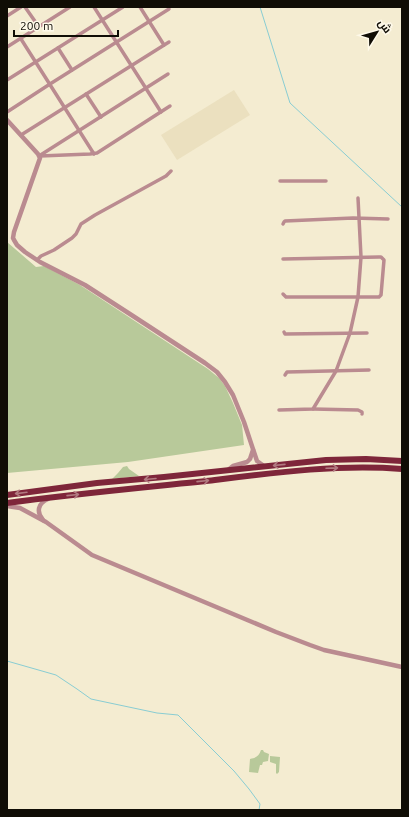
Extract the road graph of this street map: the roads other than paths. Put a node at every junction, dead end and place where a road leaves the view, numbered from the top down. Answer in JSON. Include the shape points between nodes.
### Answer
{"nodes":[{"id":1,"x":21,"y":7,"type":"edge"},
{"id":2,"x":25,"y":7,"type":"edge"},
{"id":3,"x":70,"y":7,"type":"edge"},
{"id":4,"x":94,"y":7,"type":"edge"},
{"id":5,"x":123,"y":7,"type":"edge"},
{"id":6,"x":140,"y":7,"type":"edge"},
{"id":7,"x":169,"y":9,"type":"dead end"},
{"id":8,"x":7,"y":16,"type":"edge"},
{"id":9,"x":102,"y":19,"type":"junction"},
{"id":10,"x":150,"y":22,"type":"junction"},
{"id":11,"x":39,"y":27,"type":"junction"},
{"id":12,"x":21,"y":39,"type":"junction"},
{"id":13,"x":169,"y":42,"type":"dead end"},
{"id":14,"x":117,"y":43,"type":"junction"},
{"id":15,"x":164,"y":45,"type":"junction"},
{"id":16,"x":7,"y":47,"type":"edge"},
{"id":17,"x":58,"y":48,"type":"junction"},
{"id":18,"x":36,"y":62,"type":"junction"},
{"id":19,"x":131,"y":65,"type":"junction"},
{"id":20,"x":72,"y":70,"type":"junction"},
{"id":21,"x":168,"y":74,"type":"dead end"},
{"id":22,"x":7,"y":80,"type":"edge"},
{"id":23,"x":50,"y":84,"type":"junction"},
{"id":24,"x":146,"y":88,"type":"junction"},
{"id":25,"x":86,"y":94,"type":"junction"},
{"id":26,"x":170,"y":106,"type":"dead end"},
{"id":27,"x":65,"y":108,"type":"junction"},
{"id":28,"x":7,"y":112,"type":"edge"},
{"id":29,"x":161,"y":112,"type":"junction"},
{"id":30,"x":101,"y":116,"type":"junction"},
{"id":31,"x":7,"y":120,"type":"edge"},
{"id":32,"x":80,"y":131,"type":"junction"},
{"id":33,"x":21,"y":135,"type":"junction"},
{"id":34,"x":94,"y":154,"type":"junction"},
{"id":35,"x":39,"y":156,"type":"junction"},
{"id":36,"x":171,"y":171,"type":"dead end"},
{"id":37,"x":280,"y":181,"type":"dead end"},
{"id":38,"x":326,"y":181,"type":"dead end"},
{"id":39,"x":358,"y":198,"type":"dead end"},
{"id":40,"x":359,"y":218,"type":"junction"},
{"id":41,"x":388,"y":219,"type":"dead end"},
{"id":42,"x":283,"y":224,"type":"dead end"},
{"id":43,"x":361,"y":257,"type":"junction"},
{"id":44,"x":282,"y":258,"type":"dead end"},
{"id":45,"x":37,"y":260,"type":"junction"},
{"id":46,"x":283,"y":294,"type":"dead end"},
{"id":47,"x":358,"y":297,"type":"junction"},
{"id":48,"x":284,"y":332,"type":"dead end"},
{"id":49,"x":350,"y":333,"type":"junction"},
{"id":50,"x":368,"y":333,"type":"dead end"},
{"id":51,"x":369,"y":370,"type":"dead end"},
{"id":52,"x":336,"y":371,"type":"junction"},
{"id":53,"x":285,"y":375,"type":"dead end"},
{"id":54,"x":313,"y":409,"type":"junction"},
{"id":55,"x":279,"y":410,"type":"dead end"},
{"id":56,"x":362,"y":414,"type":"dead end"},
{"id":57,"x":253,"y":450,"type":"junction"},
{"id":58,"x":402,"y":461,"type":"edge"},
{"id":59,"x":264,"y":466,"type":"junction"},
{"id":60,"x":402,"y":469,"type":"edge"},
{"id":61,"x":228,"y":470,"type":"junction"},
{"id":62,"x":117,"y":481,"type":"junction"},
{"id":63,"x":121,"y":490,"type":"junction"},
{"id":64,"x":7,"y":494,"type":"edge"},
{"id":65,"x":52,"y":498,"type":"junction"},
{"id":66,"x":7,"y":504,"type":"edge"},
{"id":67,"x":46,"y":522,"type":"junction"},
{"id":68,"x":402,"y":667,"type":"edge"}],
"edges":[{"from":1,"to":8,"type":"street"},
{"from":2,"to":11,"type":"street"},
{"from":3,"to":11,"type":"street"},
{"from":4,"to":9,"type":"street"},
{"from":5,"to":9,"type":"street"},
{"from":6,"to":10,"type":"street"},
{"from":7,"to":10,"type":"street"},
{"from":9,"to":14,"type":"street"},
{"from":9,"to":17,"type":"street"},
{"from":10,"to":14,"type":"street"},
{"from":10,"to":15,"type":"street"},
{"from":11,"to":12,"type":"street"},
{"from":12,"to":16,"type":"street"},
{"from":12,"to":18,"type":"street"},
{"from":13,"to":15,"type":"street"},
{"from":14,"to":19,"type":"street"},
{"from":14,"to":20,"type":"street"},
{"from":15,"to":19,"type":"street"},
{"from":17,"to":18,"type":"street"},
{"from":17,"to":20,"type":"street"},
{"from":18,"to":22,"type":"street"},
{"from":18,"to":23,"type":"street"},
{"from":19,"to":24,"type":"street"},
{"from":19,"to":25,"type":"street"},
{"from":20,"to":23,"type":"street"},
{"from":21,"to":24,"type":"street"},
{"from":23,"to":27,"type":"street"},
{"from":23,"to":28,"type":"street"},
{"from":24,"to":29,"type":"street"},
{"from":24,"to":30,"type":"street"},
{"from":25,"to":27,"type":"street"},
{"from":25,"to":30,"type":"street"},
{"from":26,"to":29,"type":"street"},
{"from":27,"to":32,"type":"street"},
{"from":27,"to":33,"type":"street"},
{"from":29,"to":34,"type":"street"},
{"from":30,"to":32,"type":"street"},
{"from":31,"to":33,"type":"street"},
{"from":32,"to":34,"type":"street"},
{"from":32,"to":35,"type":"street"},
{"from":33,"to":35,"type":"street"},
{"from":34,"to":35,"type":"street"},
{"from":35,"to":45,"type":"street","via":[[40,160],[13,238],[19,247]]},
{"from":36,"to":45,"type":"street","via":[[94,215],[81,225],[72,238]]},
{"from":37,"to":38,"type":"street"},
{"from":39,"to":40,"type":"street"},
{"from":40,"to":41,"type":"street"},
{"from":40,"to":42,"type":"street","via":[[285,221]]},
{"from":40,"to":43,"type":"street"},
{"from":43,"to":44,"type":"street"},
{"from":43,"to":47,"type":"street"},
{"from":43,"to":47,"type":"street","via":[[381,257],[384,260],[381,295]]},
{"from":45,"to":57,"type":"street","via":[[84,285],[218,372],[233,395]]},
{"from":46,"to":47,"type":"street","via":[[286,297]]},
{"from":47,"to":49,"type":"street"},
{"from":48,"to":49,"type":"street"},
{"from":49,"to":50,"type":"street"},
{"from":49,"to":52,"type":"street"},
{"from":51,"to":52,"type":"street"},
{"from":52,"to":53,"type":"street","via":[[287,372]]},
{"from":52,"to":54,"type":"street"},
{"from":54,"to":55,"type":"street"},
{"from":54,"to":56,"type":"street","via":[[358,410]]},
{"from":57,"to":59,"type":"street","via":[[256,461]]},
{"from":57,"to":61,"type":"street","via":[[247,462]]},
{"from":58,"to":59,"type":"highway","one_way":true,"via":[[326,460]]},
{"from":59,"to":61,"type":"highway"},
{"from":63,"to":60,"type":"highway","one_way":true,"via":[[327,468]]},
{"from":61,"to":62,"type":"highway","one_way":true},
{"from":62,"to":63,"type":"highway"},
{"from":62,"to":64,"type":"highway","one_way":true},
{"from":65,"to":63,"type":"highway","one_way":true},
{"from":65,"to":66,"type":"highway"},
{"from":65,"to":67,"type":"street","via":[[39,506],[39,514]]},
{"from":66,"to":67,"type":"street"},
{"from":67,"to":68,"type":"street","via":[[92,555],[276,632],[324,650]]}]}
